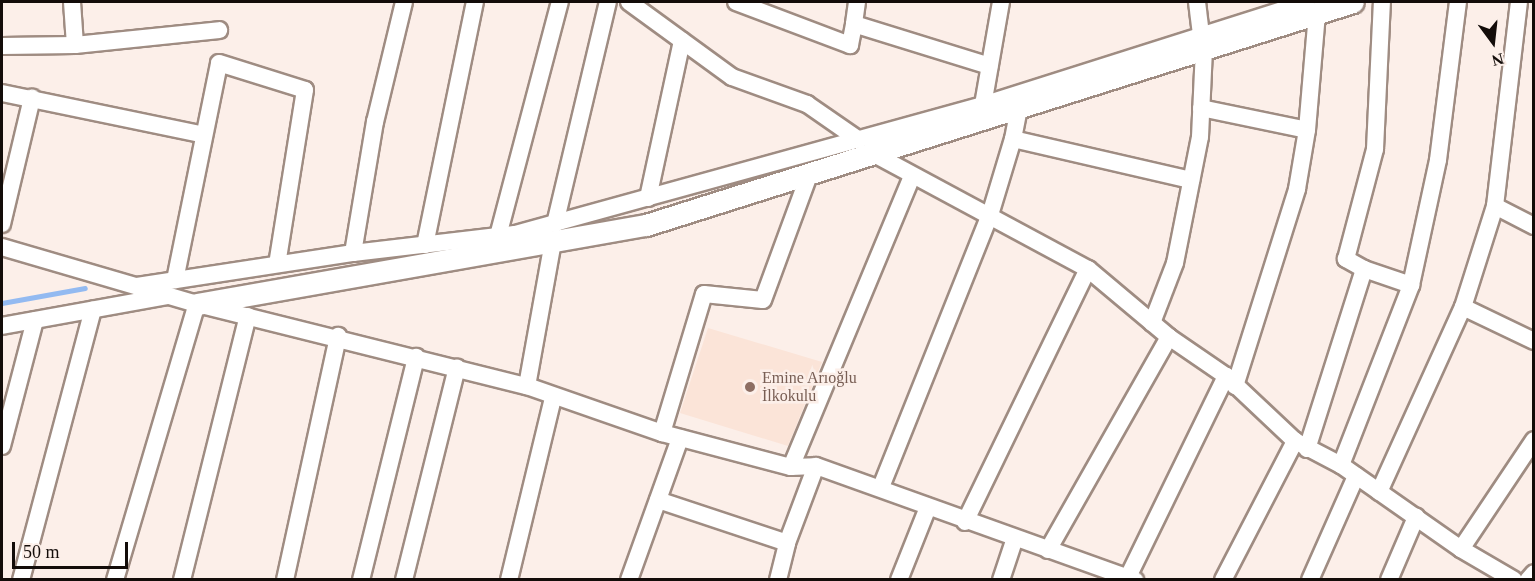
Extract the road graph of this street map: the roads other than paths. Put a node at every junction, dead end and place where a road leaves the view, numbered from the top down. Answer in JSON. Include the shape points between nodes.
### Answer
{"nodes":[{"id":1,"x":72,"y":2,"type":"edge"},
{"id":2,"x":404,"y":2,"type":"edge"},
{"id":3,"x":475,"y":2,"type":"edge"},
{"id":4,"x":560,"y":2,"type":"edge"},
{"id":5,"x":608,"y":2,"type":"edge"},
{"id":6,"x":629,"y":2,"type":"edge"},
{"id":7,"x":736,"y":2,"type":"edge"},
{"id":8,"x":857,"y":2,"type":"edge"},
{"id":9,"x":1001,"y":2,"type":"edge"},
{"id":10,"x":1197,"y":2,"type":"edge"},
{"id":11,"x":1353,"y":2,"type":"edge"},
{"id":12,"x":1382,"y":2,"type":"edge"},
{"id":13,"x":1458,"y":2,"type":"edge"},
{"id":14,"x":1519,"y":2,"type":"edge"},
{"id":15,"x":1312,"y":7,"type":"edge"},
{"id":16,"x":854,"y":24,"type":"junction"},
{"id":17,"x":219,"y":30,"type":"dead end"},
{"id":18,"x":682,"y":41,"type":"junction"},
{"id":19,"x":1202,"y":43,"type":"junction"},
{"id":20,"x":75,"y":45,"type":"junction"},
{"id":21,"x":2,"y":46,"type":"edge"},
{"id":22,"x":990,"y":66,"type":"junction"},
{"id":23,"x":2,"y":93,"type":"edge"},
{"id":24,"x":32,"y":98,"type":"junction"},
{"id":25,"x":984,"y":105,"type":"junction"},
{"id":26,"x":1201,"y":108,"type":"junction"},
{"id":27,"x":1019,"y":109,"type":"junction"},
{"id":28,"x":1307,"y":130,"type":"junction"},
{"id":29,"x":204,"y":135,"type":"junction"},
{"id":30,"x":1013,"y":139,"type":"junction"},
{"id":31,"x":859,"y":140,"type":"junction"},
{"id":32,"x":876,"y":155,"type":"junction"},
{"id":33,"x":809,"y":175,"type":"junction"},
{"id":34,"x":912,"y":177,"type":"junction"},
{"id":35,"x":1191,"y":180,"type":"junction"},
{"id":36,"x":648,"y":198,"type":"junction"},
{"id":37,"x":1495,"y":206,"type":"junction"},
{"id":38,"x":990,"y":215,"type":"junction"},
{"id":39,"x":2,"y":224,"type":"edge"},
{"id":40,"x":1533,"y":226,"type":"edge"},
{"id":41,"x":554,"y":233,"type":"junction"},
{"id":42,"x":498,"y":236,"type":"junction"},
{"id":43,"x":425,"y":244,"type":"junction"},
{"id":44,"x":2,"y":247,"type":"edge"},
{"id":45,"x":353,"y":253,"type":"junction"},
{"id":46,"x":277,"y":264,"type":"junction"},
{"id":47,"x":1088,"y":269,"type":"junction"},
{"id":48,"x":1364,"y":269,"type":"junction"},
{"id":49,"x":1411,"y":285,"type":"junction"},
{"id":50,"x":173,"y":288,"type":"junction"},
{"id":51,"x":198,"y":304,"type":"junction"},
{"id":52,"x":1463,"y":308,"type":"junction"},
{"id":53,"x":93,"y":309,"type":"junction"},
{"id":54,"x":248,"y":316,"type":"junction"},
{"id":55,"x":35,"y":320,"type":"junction"},
{"id":56,"x":1152,"y":323,"type":"junction"},
{"id":57,"x":2,"y":326,"type":"edge"},
{"id":58,"x":338,"y":336,"type":"junction"},
{"id":59,"x":1169,"y":337,"type":"junction"},
{"id":60,"x":1533,"y":341,"type":"edge"},
{"id":61,"x":416,"y":357,"type":"junction"},
{"id":62,"x":457,"y":368,"type":"junction"},
{"id":63,"x":1230,"y":381,"type":"junction"},
{"id":64,"x":527,"y":386,"type":"junction"},
{"id":65,"x":553,"y":398,"type":"junction"},
{"id":66,"x":662,"y":433,"type":"junction"},
{"id":67,"x":680,"y":438,"type":"junction"},
{"id":68,"x":1533,"y":440,"type":"edge"},
{"id":69,"x":1301,"y":445,"type":"junction"},
{"id":70,"x":2,"y":446,"type":"edge"},
{"id":71,"x":1341,"y":465,"type":"junction"},
{"id":72,"x":816,"y":466,"type":"junction"},
{"id":73,"x":791,"y":467,"type":"junction"},
{"id":74,"x":1356,"y":476,"type":"junction"},
{"id":75,"x":881,"y":487,"type":"junction"},
{"id":76,"x":1379,"y":492,"type":"junction"},
{"id":77,"x":658,"y":500,"type":"junction"},
{"id":78,"x":928,"y":507,"type":"junction"},
{"id":79,"x":1416,"y":517,"type":"junction"},
{"id":80,"x":965,"y":522,"type":"junction"},
{"id":81,"x":1015,"y":538,"type":"junction"},
{"id":82,"x":787,"y":543,"type":"junction"},
{"id":83,"x":1461,"y":549,"type":"junction"},
{"id":84,"x":1048,"y":550,"type":"junction"},
{"id":85,"x":1533,"y":573,"type":"edge"},
{"id":86,"x":1131,"y":578,"type":"edge"},
{"id":87,"x":21,"y":579,"type":"edge"},
{"id":88,"x":115,"y":579,"type":"edge"},
{"id":89,"x":182,"y":579,"type":"edge"},
{"id":90,"x":285,"y":579,"type":"edge"},
{"id":91,"x":361,"y":579,"type":"edge"},
{"id":92,"x":404,"y":579,"type":"edge"},
{"id":93,"x":509,"y":579,"type":"edge"},
{"id":94,"x":629,"y":579,"type":"edge"},
{"id":95,"x":778,"y":579,"type":"edge"},
{"id":96,"x":899,"y":579,"type":"edge"},
{"id":97,"x":1001,"y":579,"type":"edge"},
{"id":98,"x":1223,"y":579,"type":"edge"},
{"id":99,"x":1310,"y":579,"type":"edge"},
{"id":100,"x":1389,"y":579,"type":"edge"},
{"id":101,"x":1514,"y":579,"type":"edge"},
{"id":102,"x":1528,"y":579,"type":"edge"}],
"edges":[{"from":1,"to":20,"type":"street"},
{"from":2,"to":45,"type":"street","via":[[375,122]]},
{"from":3,"to":43,"type":"street"},
{"from":4,"to":42,"type":"street"},
{"from":5,"to":41,"type":"street"},
{"from":6,"to":18,"type":"street"},
{"from":7,"to":16,"type":"street","via":[[850,45]]},
{"from":8,"to":16,"type":"street"},
{"from":9,"to":22,"type":"street"},
{"from":10,"to":19,"type":"street"},
{"from":11,"to":15,"type":"street"},
{"from":12,"to":48,"type":"street","via":[[1375,149],[1346,259]]},
{"from":13,"to":49,"type":"street","via":[[1438,160]]},
{"from":14,"to":37,"type":"street"},
{"from":15,"to":19,"type":"street"},
{"from":15,"to":28,"type":"street"},
{"from":16,"to":22,"type":"street"},
{"from":17,"to":20,"type":"street"},
{"from":18,"to":31,"type":"street","via":[[732,77],[807,104]]},
{"from":18,"to":36,"type":"street"},
{"from":19,"to":25,"type":"street"},
{"from":19,"to":26,"type":"street"},
{"from":19,"to":27,"type":"street"},
{"from":20,"to":21,"type":"street"},
{"from":22,"to":25,"type":"street"},
{"from":23,"to":24,"type":"street"},
{"from":24,"to":29,"type":"street"},
{"from":24,"to":39,"type":"street"},
{"from":25,"to":31,"type":"street"},
{"from":26,"to":28,"type":"street"},
{"from":26,"to":35,"type":"street"},
{"from":27,"to":30,"type":"street"},
{"from":27,"to":32,"type":"street"},
{"from":28,"to":63,"type":"street","via":[[1297,189]]},
{"from":29,"to":46,"type":"street","via":[[219,63],[305,90]]},
{"from":29,"to":50,"type":"street"},
{"from":30,"to":35,"type":"street"},
{"from":30,"to":38,"type":"street"},
{"from":31,"to":36,"type":"street"},
{"from":32,"to":33,"type":"street"},
{"from":32,"to":34,"type":"street"},
{"from":33,"to":41,"type":"street","via":[[646,225]]},
{"from":33,"to":66,"type":"street","via":[[763,300],[704,294]]},
{"from":34,"to":38,"type":"street"},
{"from":34,"to":73,"type":"street"},
{"from":35,"to":56,"type":"street","via":[[1175,263]]},
{"from":36,"to":41,"type":"street"},
{"from":37,"to":40,"type":"street"},
{"from":37,"to":52,"type":"street"},
{"from":38,"to":47,"type":"street"},
{"from":38,"to":75,"type":"street"},
{"from":41,"to":42,"type":"street"},
{"from":41,"to":51,"type":"street"},
{"from":41,"to":64,"type":"street"},
{"from":42,"to":43,"type":"street"},
{"from":43,"to":45,"type":"street"},
{"from":44,"to":50,"type":"street","via":[[137,286]]},
{"from":45,"to":46,"type":"street"},
{"from":46,"to":50,"type":"street"},
{"from":47,"to":56,"type":"street"},
{"from":47,"to":80,"type":"street"},
{"from":48,"to":49,"type":"street"},
{"from":48,"to":69,"type":"street"},
{"from":49,"to":71,"type":"street"},
{"from":50,"to":51,"type":"street"},
{"from":50,"to":53,"type":"street"},
{"from":51,"to":54,"type":"street"},
{"from":51,"to":88,"type":"street"},
{"from":52,"to":60,"type":"street"},
{"from":52,"to":76,"type":"street"},
{"from":53,"to":55,"type":"street"},
{"from":53,"to":87,"type":"street"},
{"from":54,"to":58,"type":"street"},
{"from":54,"to":89,"type":"street"},
{"from":55,"to":57,"type":"street"},
{"from":55,"to":70,"type":"street"},
{"from":56,"to":59,"type":"street"},
{"from":58,"to":61,"type":"street"},
{"from":58,"to":90,"type":"street"},
{"from":59,"to":63,"type":"street"},
{"from":59,"to":84,"type":"street"},
{"from":61,"to":62,"type":"street"},
{"from":61,"to":91,"type":"street"},
{"from":62,"to":64,"type":"street"},
{"from":62,"to":92,"type":"street"},
{"from":63,"to":69,"type":"street"},
{"from":63,"to":86,"type":"street"},
{"from":64,"to":65,"type":"street"},
{"from":65,"to":66,"type":"street"},
{"from":65,"to":93,"type":"street"},
{"from":66,"to":67,"type":"street"},
{"from":67,"to":73,"type":"street"},
{"from":67,"to":77,"type":"street"},
{"from":68,"to":83,"type":"street"},
{"from":69,"to":71,"type":"street"},
{"from":69,"to":98,"type":"street"},
{"from":71,"to":74,"type":"street"},
{"from":72,"to":73,"type":"street"},
{"from":72,"to":75,"type":"street"},
{"from":72,"to":82,"type":"street"},
{"from":74,"to":76,"type":"street"},
{"from":74,"to":99,"type":"street"},
{"from":75,"to":78,"type":"street"},
{"from":76,"to":79,"type":"street"},
{"from":77,"to":82,"type":"street"},
{"from":77,"to":94,"type":"street"},
{"from":78,"to":80,"type":"street"},
{"from":78,"to":96,"type":"street"},
{"from":79,"to":83,"type":"street"},
{"from":79,"to":100,"type":"street"},
{"from":80,"to":81,"type":"street"},
{"from":81,"to":84,"type":"street"},
{"from":81,"to":97,"type":"street"},
{"from":82,"to":95,"type":"street"},
{"from":83,"to":101,"type":"street"},
{"from":84,"to":86,"type":"street"},
{"from":85,"to":102,"type":"street"}]}
